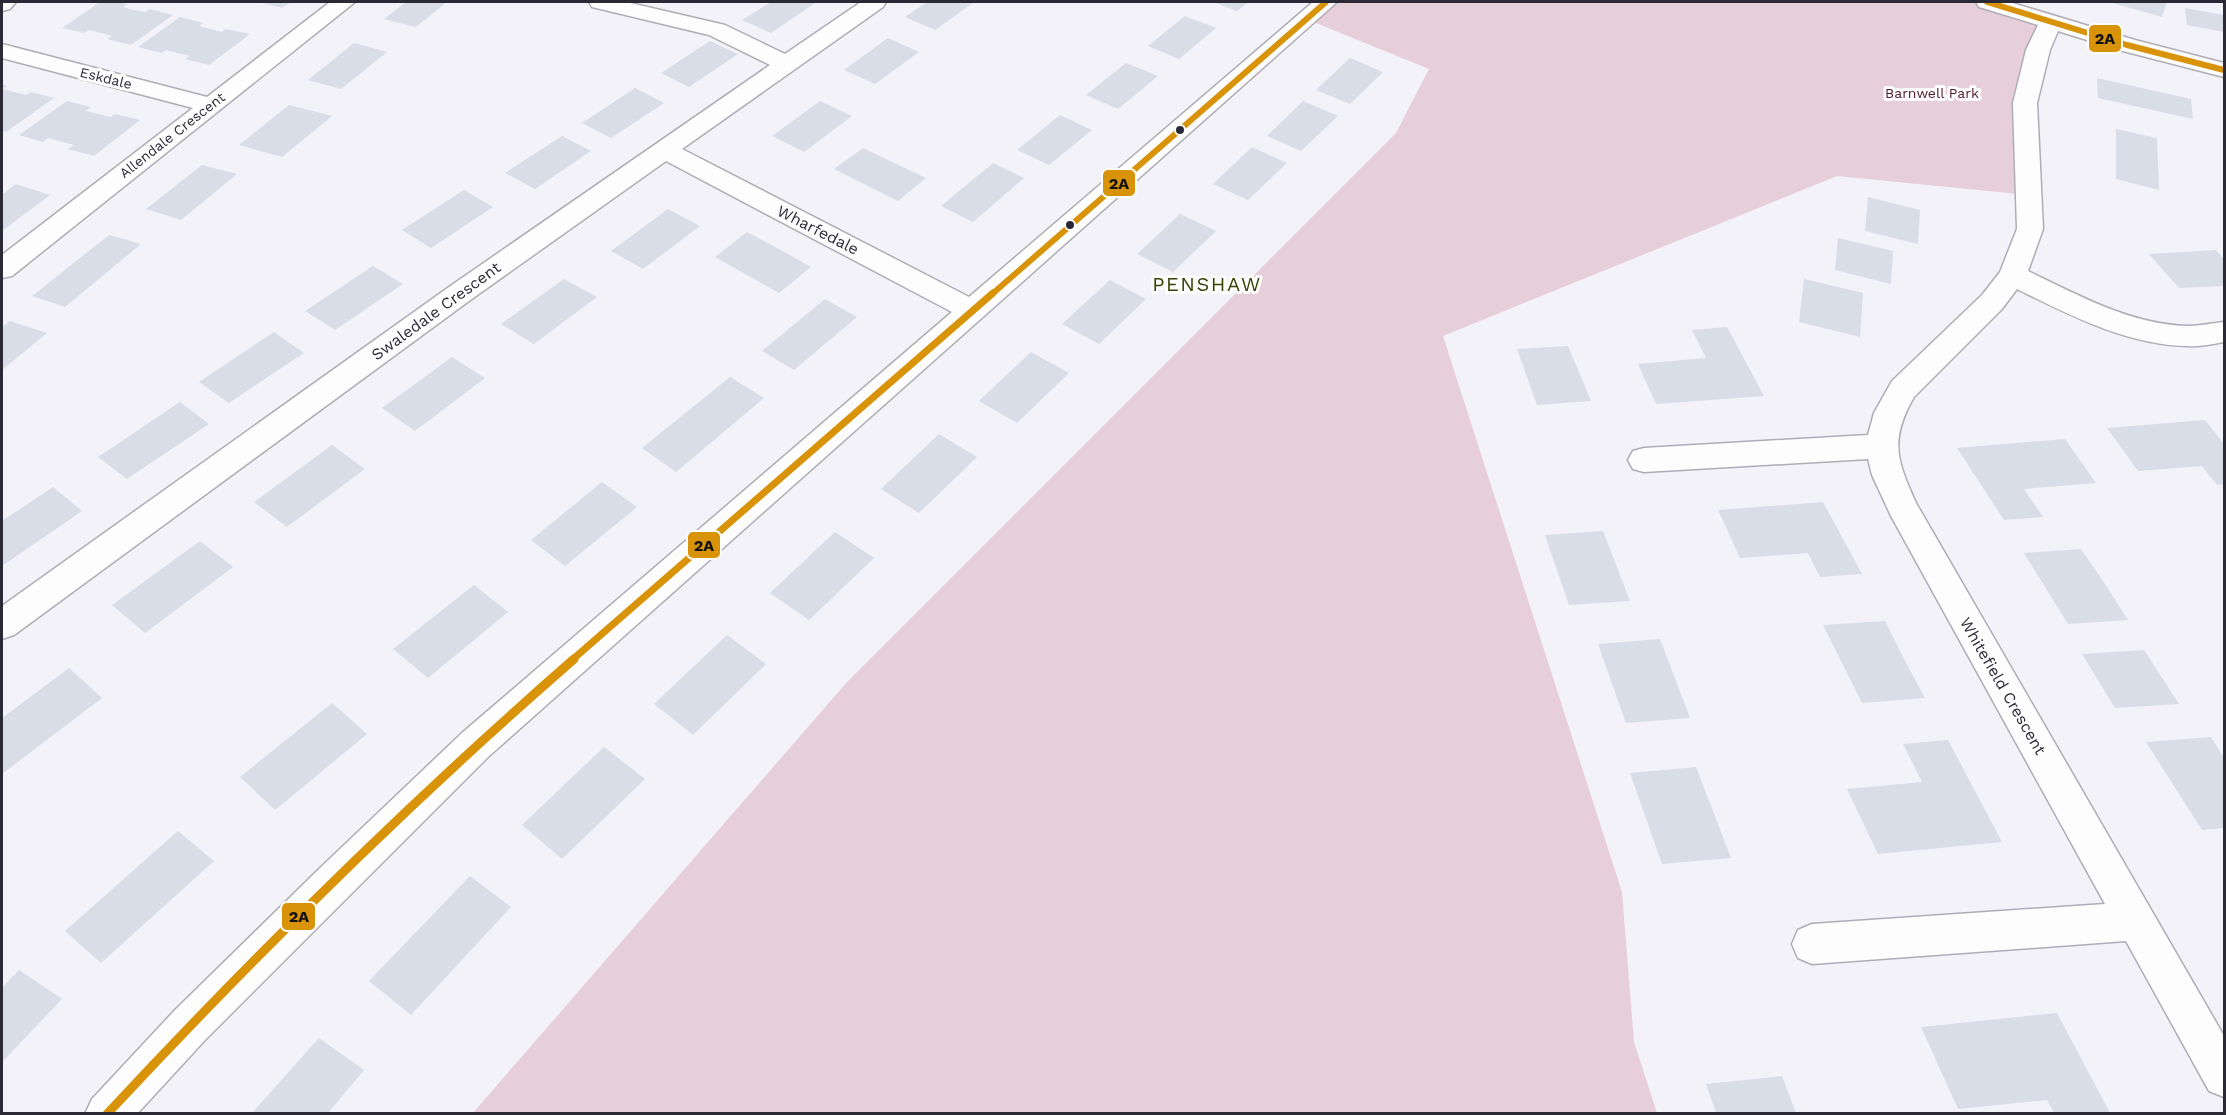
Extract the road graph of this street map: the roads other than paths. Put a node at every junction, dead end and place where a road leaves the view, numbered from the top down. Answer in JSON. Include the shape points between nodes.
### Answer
{"nodes":[{"id":1,"x":344,"y":2,"type":"edge"},
{"id":2,"x":600,"y":2,"type":"edge"},
{"id":3,"x":875,"y":2,"type":"edge"},
{"id":4,"x":1326,"y":2,"type":"edge"},
{"id":5,"x":1987,"y":2,"type":"edge"},
{"id":6,"x":2042,"y":13,"type":"edge"},
{"id":7,"x":2,"y":51,"type":"edge"},
{"id":8,"x":787,"y":64,"type":"junction"},
{"id":9,"x":2224,"y":70,"type":"edge"},
{"id":10,"x":211,"y":105,"type":"junction"},
{"id":11,"x":664,"y":150,"type":"junction"},
{"id":12,"x":2,"y":269,"type":"edge"},
{"id":13,"x":2013,"y":275,"type":"junction"},
{"id":14,"x":973,"y":311,"type":"junction"},
{"id":15,"x":2218,"y":340,"type":"edge"},
{"id":16,"x":1881,"y":446,"type":"junction"},
{"id":17,"x":1644,"y":460,"type":"dead end"},
{"id":18,"x":2,"y":625,"type":"edge"},
{"id":19,"x":2137,"y":921,"type":"junction"},
{"id":20,"x":1812,"y":944,"type":"dead end"},
{"id":21,"x":2224,"y":1076,"type":"edge"},
{"id":22,"x":107,"y":1113,"type":"edge"}],
"edges":[{"from":1,"to":10,"type":"street","name":"Allendale Crescent"},
{"from":2,"to":8,"type":"street","via":[[717,30]]},
{"from":3,"to":8,"type":"street","name":"Swaledale Crescent"},
{"from":4,"to":14,"type":"street"},
{"from":5,"to":6,"type":"street"},
{"from":6,"to":9,"type":"street","via":[[2127,45]]},
{"from":6,"to":13,"type":"street","name":"Whitefield Crescent","via":[[2038,50],[2025,102],[2030,229]]},
{"from":7,"to":10,"type":"street","name":"Eskdale"},
{"from":8,"to":11,"type":"street","name":"Swaledale Crescent"},
{"from":10,"to":12,"type":"street","name":"Allendale Crescent"},
{"from":11,"to":14,"type":"street","name":"Wharfedale"},
{"from":11,"to":18,"type":"street","name":"Swaledale Crescent"},
{"from":13,"to":15,"type":"street","via":[[2108,320],[2151,332]]},
{"from":13,"to":16,"type":"street","name":"Whitefield Crescent","via":[[1992,302],[1903,389],[1889,413]]},
{"from":14,"to":22,"type":"street","via":[[475,745],[198,1016]]},
{"from":16,"to":17,"type":"street"},
{"from":16,"to":19,"type":"street","name":"Whitefield Crescent","via":[[1888,476],[1902,507]]},
{"from":19,"to":20,"type":"street"},
{"from":19,"to":21,"type":"street","name":"Whitefield Crescent"}]}
